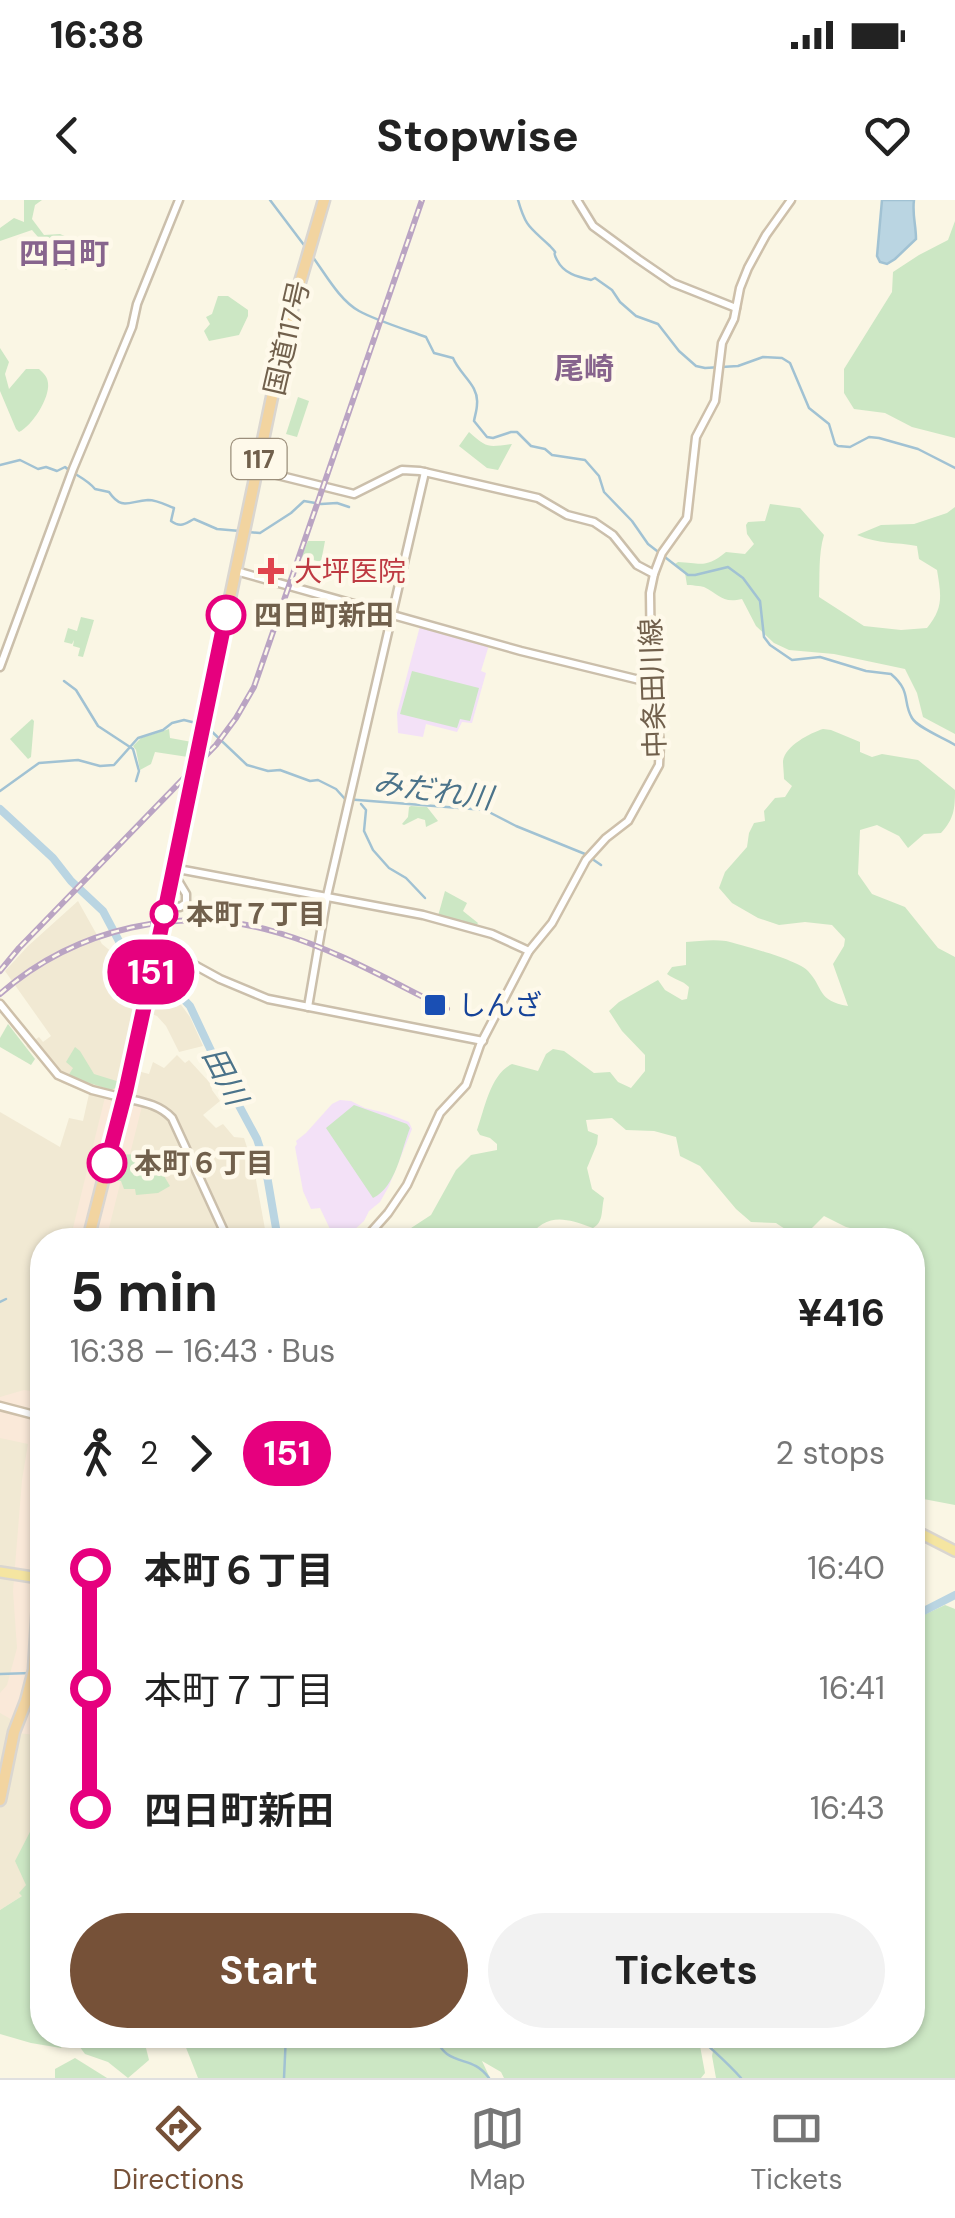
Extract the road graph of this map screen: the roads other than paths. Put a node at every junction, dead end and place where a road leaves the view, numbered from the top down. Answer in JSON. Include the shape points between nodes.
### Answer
{"nodes":[{"id":1,"x":179,"y":200,"type":"edge"},
{"id":2,"x":324,"y":200,"type":"edge"},
{"id":3,"x":577,"y":200,"type":"edge"},
{"id":4,"x":791,"y":200,"type":"edge"},
{"id":5,"x":736,"y":308,"type":"junction"},
{"id":6,"x":257,"y":470,"type":"junction"},
{"id":7,"x":425,"y":472,"type":"junction"},
{"id":8,"x":236,"y":571,"type":"junction"},
{"id":9,"x":654,"y":574,"type":"junction"},
{"id":10,"x":392,"y":616,"type":"junction"},
{"id":11,"x":0,"y":667,"type":"edge"},
{"id":12,"x":652,"y":682,"type":"junction"},
{"id":13,"x":328,"y":896,"type":"junction"},
{"id":14,"x":165,"y":905,"type":"junction"},
{"id":15,"x":156,"y":944,"type":"junction"},
{"id":16,"x":529,"y":951,"type":"junction"},
{"id":17,"x":0,"y":1004,"type":"edge"},
{"id":18,"x":308,"y":1007,"type":"junction"},
{"id":19,"x":483,"y":1040,"type":"junction"},
{"id":20,"x":124,"y":1098,"type":"junction"},
{"id":21,"x":91,"y":1228,"type":"edge"},
{"id":22,"x":222,"y":1228,"type":"edge"},
{"id":23,"x":374,"y":1228,"type":"edge"},
{"id":24,"x":0,"y":1406,"type":"edge"},
{"id":25,"x":30,"y":1415,"type":"edge"},
{"id":26,"x":925,"y":1536,"type":"edge"},
{"id":27,"x":955,"y":1551,"type":"edge"},
{"id":28,"x":0,"y":1572,"type":"edge"},
{"id":29,"x":30,"y":1577,"type":"edge"},
{"id":30,"x":30,"y":1686,"type":"edge"},
{"id":31,"x":0,"y":1800,"type":"edge"}],
"edges":[{"from":1,"to":11,"type":"street"},
{"from":2,"to":6,"type":"highway","name":"国道117号","number":"117","via":[[286,330]]},
{"from":3,"to":5,"type":"street","via":[[593,226],[673,283]]},
{"from":4,"to":5,"type":"street","name":"中条田川線","via":[[748,268]]},
{"from":5,"to":9,"type":"street","name":"中条田川線","via":[[722,343],[715,401],[697,432],[687,518]]},
{"from":6,"to":7,"type":"street","via":[[354,494],[402,470]]},
{"from":6,"to":8,"type":"highway","name":"国道117号","number":"117"},
{"from":7,"to":9,"type":"street","via":[[538,498],[594,522]]},
{"from":7,"to":10,"type":"street"},
{"from":8,"to":10,"type":"street"},
{"from":8,"to":14,"type":"highway","name":"国道117号","number":"117","bridge":true},
{"from":9,"to":12,"type":"street","name":"中条田川線"},
{"from":10,"to":12,"type":"street"},
{"from":10,"to":13,"type":"street"},
{"from":12,"to":16,"type":"street","name":"中条田川線","via":[[659,766],[635,812],[590,854],[552,924]]},
{"from":13,"to":14,"type":"street","via":[[178,869],[186,903]]},
{"from":13,"to":16,"type":"street","via":[[462,925]]},
{"from":13,"to":18,"type":"street"},
{"from":14,"to":15,"type":"highway","name":"国道117号","number":"117"},
{"from":15,"to":18,"type":"street","via":[[248,992]]},
{"from":15,"to":20,"type":"highway","name":"国道117号","number":"117"},
{"from":16,"to":19,"type":"street","name":"中条田川線"},
{"from":17,"to":20,"type":"street","via":[[58,1075]]},
{"from":18,"to":19,"type":"street"},
{"from":19,"to":23,"type":"street","name":"中条田川線","via":[[466,1086],[440,1113],[407,1185]]},
{"from":20,"to":21,"type":"highway","name":"国道117号","number":"117"},
{"from":20,"to":22,"type":"street","via":[[154,1105],[172,1118]]},
{"from":24,"to":25,"type":"street"},
{"from":26,"to":27,"type":"main road"},
{"from":28,"to":29,"type":"main road"},
{"from":30,"to":31,"type":"highway"}]}
